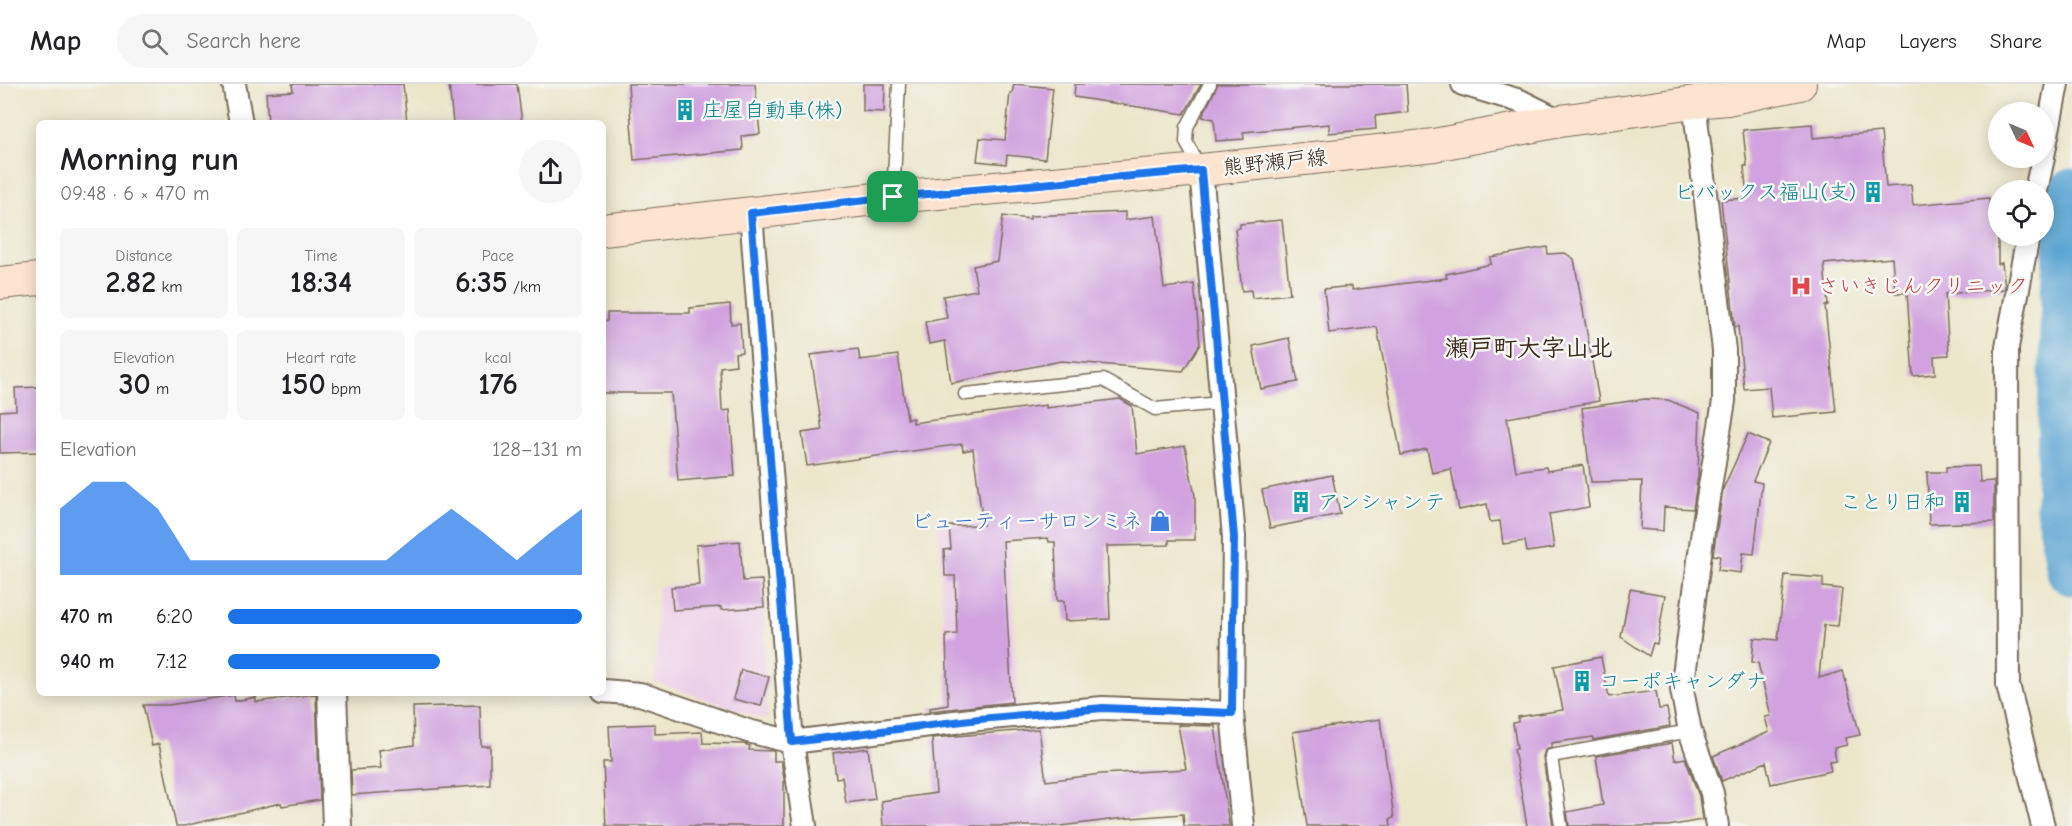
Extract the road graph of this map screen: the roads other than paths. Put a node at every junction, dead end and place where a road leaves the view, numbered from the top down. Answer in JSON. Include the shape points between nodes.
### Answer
{"nodes":[{"id":1,"x":234,"y":84,"type":"edge"},
{"id":2,"x":898,"y":84,"type":"edge"},
{"id":3,"x":1210,"y":84,"type":"edge"},
{"id":4,"x":1463,"y":84,"type":"edge"},
{"id":5,"x":1800,"y":84,"type":"edge"},
{"id":6,"x":2056,"y":84,"type":"edge"},
{"id":7,"x":1726,"y":92,"type":"edge"},
{"id":8,"x":1694,"y":102,"type":"junction"},
{"id":9,"x":2053,"y":102,"type":"edge"},
{"id":10,"x":240,"y":120,"type":"edge"},
{"id":11,"x":1560,"y":121,"type":"junction"},
{"id":12,"x":1201,"y":170,"type":"junction"},
{"id":13,"x":893,"y":197,"type":"junction"},
{"id":14,"x":751,"y":213,"type":"junction"},
{"id":15,"x":606,"y":230,"type":"edge"},
{"id":16,"x":2026,"y":246,"type":"edge"},
{"id":17,"x":36,"y":279,"type":"edge"},
{"id":18,"x":0,"y":283,"type":"edge"},
{"id":19,"x":966,"y":394,"type":"dead end"},
{"id":20,"x":1221,"y":403,"type":"junction"},
{"id":21,"x":606,"y":692,"type":"edge"},
{"id":22,"x":332,"y":696,"type":"edge"},
{"id":23,"x":1232,"y":713,"type":"junction"},
{"id":24,"x":1690,"y":731,"type":"junction"},
{"id":25,"x":792,"y":742,"type":"junction"},
{"id":26,"x":335,"y":826,"type":"edge"},
{"id":27,"x":805,"y":826,"type":"edge"},
{"id":28,"x":1244,"y":826,"type":"edge"},
{"id":29,"x":1561,"y":826,"type":"edge"},
{"id":30,"x":1717,"y":826,"type":"edge"},
{"id":31,"x":2043,"y":826,"type":"edge"}],
"edges":[{"from":1,"to":10,"type":"street"},
{"from":2,"to":13,"type":"lane"},
{"from":3,"to":12,"type":"lane","via":[[1187,127],[1186,142]]},
{"from":4,"to":11,"type":"street","via":[[1520,101]]},
{"from":5,"to":7,"type":"main road","name":"熊野瀬戸線"},
{"from":6,"to":9,"type":"street"},
{"from":7,"to":8,"type":"main road","name":"熊野瀬戸線"},
{"from":8,"to":11,"type":"main road","name":"熊野瀬戸線"},
{"from":8,"to":24,"type":"street","via":[[1724,350],[1724,401],[1682,690]]},
{"from":11,"to":12,"type":"main road","name":"熊野瀬戸線","via":[[1434,145]]},
{"from":12,"to":13,"type":"main road","name":"熊野瀬戸線"},
{"from":12,"to":20,"type":"street"},
{"from":13,"to":14,"type":"main road","name":"熊野瀬戸線"},
{"from":14,"to":15,"type":"main road","name":"熊野瀬戸線"},
{"from":14,"to":25,"type":"street"},
{"from":16,"to":31,"type":"street","via":[[2007,347],[2008,685]]},
{"from":17,"to":18,"type":"main road"},
{"from":19,"to":20,"type":"lane","via":[[1103,380],[1155,409]]},
{"from":20,"to":23,"type":"street","via":[[1234,537]]},
{"from":21,"to":25,"type":"street","via":[[640,694]]},
{"from":22,"to":26,"type":"street"},
{"from":23,"to":25,"type":"street","via":[[1103,708]]},
{"from":23,"to":28,"type":"street"},
{"from":24,"to":29,"type":"lane","via":[[1551,756]]},
{"from":24,"to":30,"type":"street","via":[[1712,792]]},
{"from":25,"to":27,"type":"street"}]}
